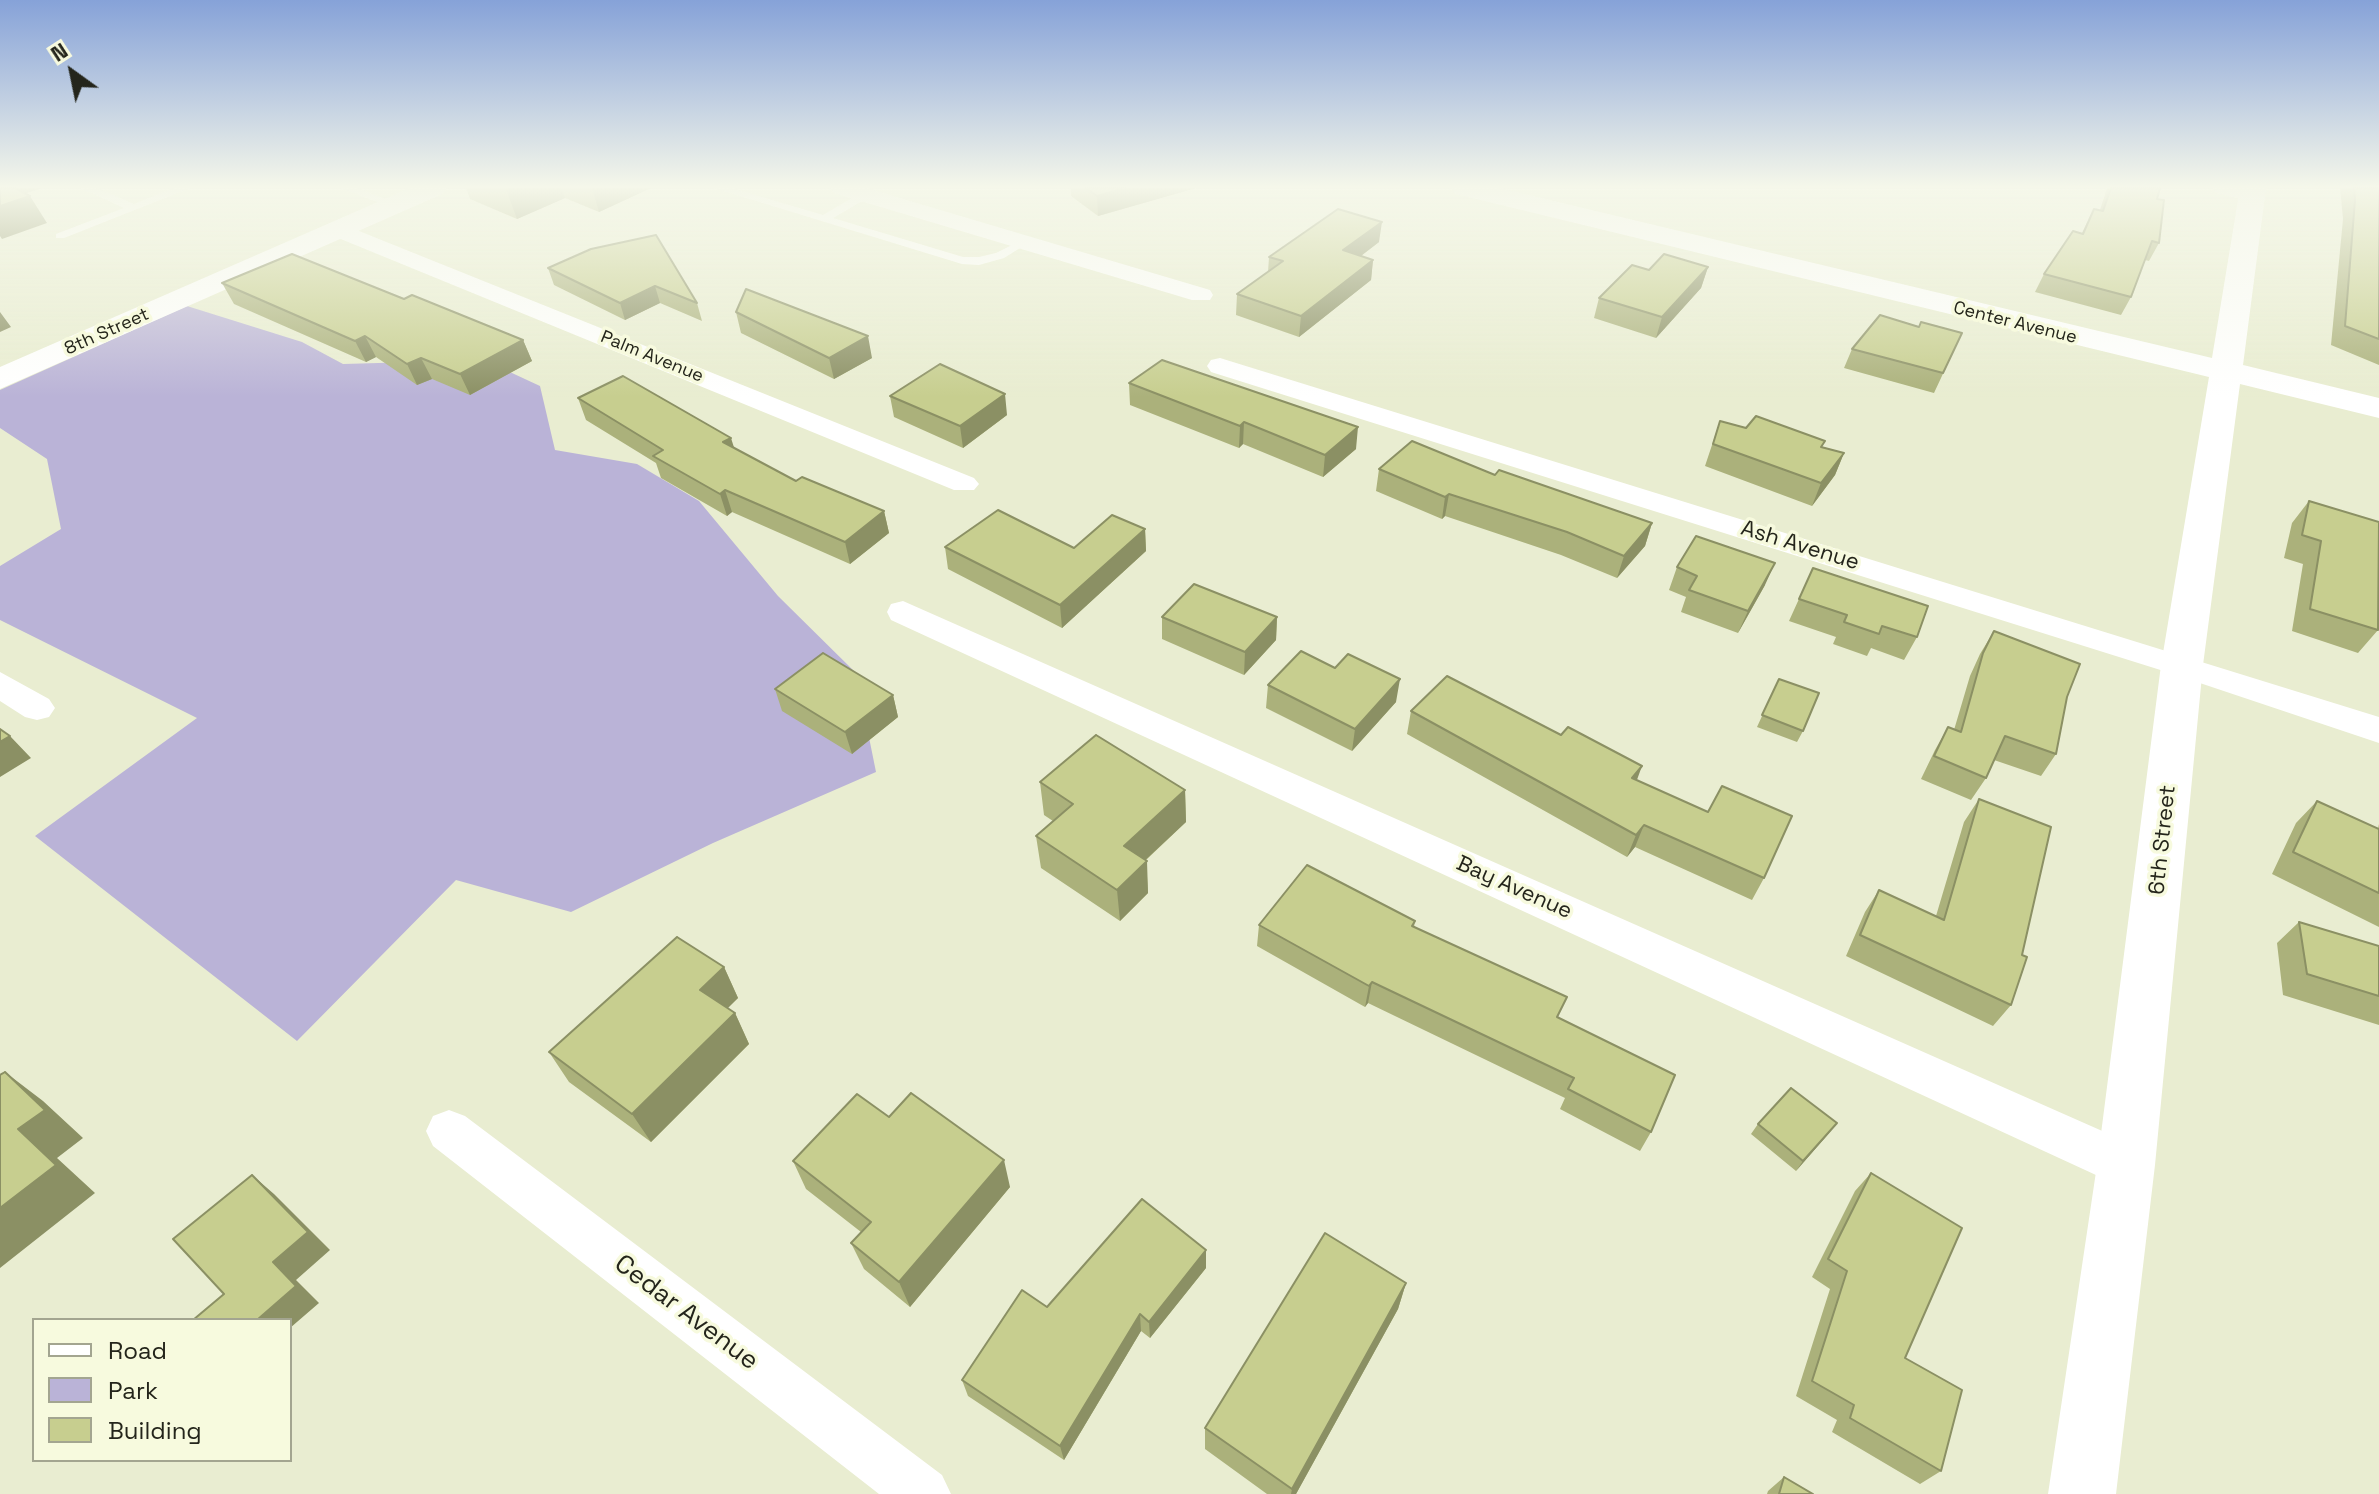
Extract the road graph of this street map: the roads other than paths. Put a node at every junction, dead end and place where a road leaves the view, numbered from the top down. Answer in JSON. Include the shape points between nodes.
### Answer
{"nodes":[{"id":1,"x":276,"y":258,"type":"edge"},
{"id":2,"x":407,"y":258,"type":"edge"},
{"id":3,"x":954,"y":258,"type":"edge"},
{"id":4,"x":993,"y":258,"type":"edge"},
{"id":5,"x":1073,"y":258,"type":"edge"},
{"id":6,"x":1750,"y":258,"type":"edge"},
{"id":7,"x":2237,"y":258,"type":"edge"},
{"id":8,"x":1201,"y":295,"type":"dead end"},
{"id":9,"x":1220,"y":366,"type":"dead end"},
{"id":10,"x":2226,"y":370,"type":"junction"},
{"id":11,"x":0,"y":379,"type":"edge"},
{"id":12,"x":2379,"y":408,"type":"edge"},
{"id":13,"x":964,"y":484,"type":"dead end"},
{"id":14,"x":903,"y":612,"type":"dead end"},
{"id":15,"x":2182,"y":665,"type":"junction"},
{"id":16,"x":0,"y":684,"type":"edge"},
{"id":17,"x":37,"y":708,"type":"dead end"},
{"id":18,"x":2379,"y":730,"type":"edge"},
{"id":19,"x":449,"y":1131,"type":"dead end"},
{"id":20,"x":2126,"y":1165,"type":"junction"},
{"id":21,"x":923,"y":1494,"type":"edge"},
{"id":22,"x":2082,"y":1494,"type":"edge"}],
"edges":[{"from":1,"to":11,"type":"street","name":"8th Street"},
{"from":2,"to":13,"type":"street","name":"Palm Avenue"},
{"from":3,"to":4,"type":"lane"},
{"from":5,"to":8,"type":"street"},
{"from":6,"to":10,"type":"street","name":"Center Avenue"},
{"from":7,"to":10,"type":"street","name":"6th Street"},
{"from":9,"to":15,"type":"street","name":"Ash Avenue"},
{"from":10,"to":12,"type":"street","name":"Center Avenue"},
{"from":10,"to":15,"type":"street","name":"6th Street"},
{"from":14,"to":20,"type":"street","name":"Bay Avenue"},
{"from":15,"to":18,"type":"street","name":"Ash Avenue"},
{"from":15,"to":20,"type":"street","name":"6th Street"},
{"from":16,"to":17,"type":"street"},
{"from":19,"to":21,"type":"street","name":"Cedar Avenue"},
{"from":20,"to":22,"type":"street","name":"6th Street"}]}
